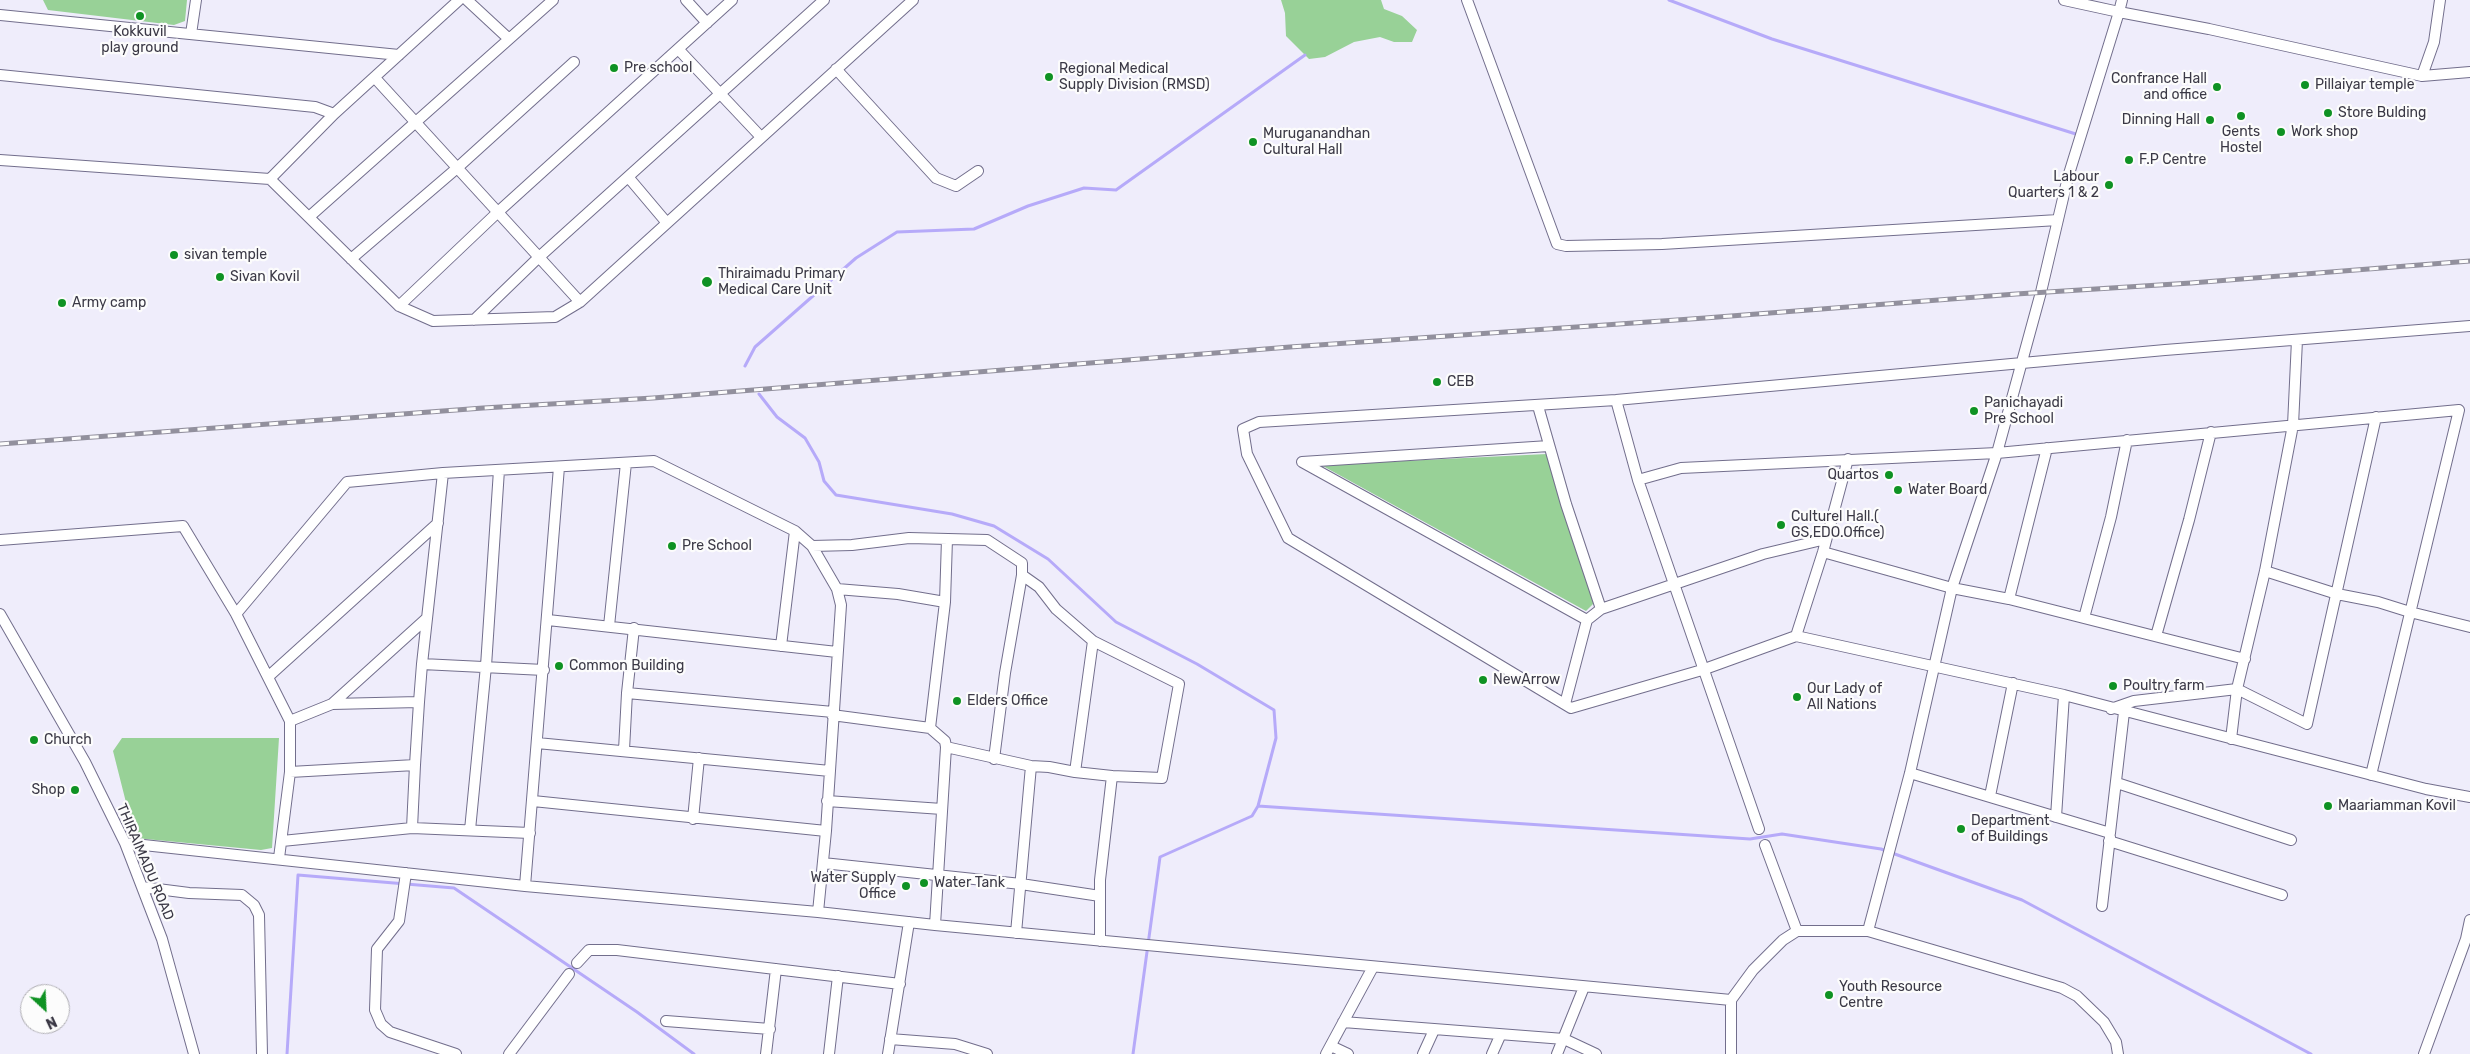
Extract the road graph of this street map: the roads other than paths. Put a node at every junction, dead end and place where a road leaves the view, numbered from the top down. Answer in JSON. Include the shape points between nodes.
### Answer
{"nodes":[{"id":1,"x":196,"y":0,"type":"edge"},
{"id":2,"x":459,"y":0,"type":"edge"},
{"id":3,"x":467,"y":0,"type":"edge"},
{"id":4,"x":552,"y":0,"type":"edge"},
{"id":5,"x":686,"y":0,"type":"edge"},
{"id":6,"x":732,"y":0,"type":"edge"},
{"id":7,"x":824,"y":0,"type":"edge"},
{"id":8,"x":913,"y":0,"type":"edge"},
{"id":9,"x":1467,"y":0,"type":"edge"},
{"id":10,"x":2064,"y":0,"type":"edge"},
{"id":11,"x":2122,"y":0,"type":"edge"},
{"id":12,"x":2440,"y":0,"type":"edge"},
{"id":13,"x":2119,"y":12,"type":"junction"},
{"id":14,"x":0,"y":15,"type":"edge"},
{"id":15,"x":707,"y":23,"type":"junction"},
{"id":16,"x":192,"y":34,"type":"junction"},
{"id":17,"x":509,"y":39,"type":"junction"},
{"id":18,"x":679,"y":50,"type":"junction"},
{"id":19,"x":399,"y":55,"type":"junction"},
{"id":20,"x":574,"y":62,"type":"dead end"},
{"id":21,"x":836,"y":69,"type":"junction"},
{"id":22,"x":2470,"y":72,"type":"edge"},
{"id":23,"x":0,"y":75,"type":"edge"},
{"id":24,"x":2422,"y":76,"type":"junction"},
{"id":25,"x":374,"y":78,"type":"junction"},
{"id":26,"x":721,"y":95,"type":"junction"},
{"id":27,"x":334,"y":114,"type":"junction"},
{"id":28,"x":416,"y":124,"type":"junction"},
{"id":29,"x":761,"y":137,"type":"junction"},
{"id":30,"x":0,"y":160,"type":"edge"},
{"id":31,"x":456,"y":169,"type":"junction"},
{"id":32,"x":978,"y":171,"type":"dead end"},
{"id":33,"x":629,"y":178,"type":"junction"},
{"id":34,"x":270,"y":179,"type":"junction"},
{"id":35,"x":498,"y":212,"type":"junction"},
{"id":36,"x":309,"y":217,"type":"junction"},
{"id":37,"x":2058,"y":220,"type":"junction"},
{"id":38,"x":666,"y":223,"type":"junction"},
{"id":39,"x":538,"y":258,"type":"junction"},
{"id":40,"x":351,"y":259,"type":"junction"},
{"id":41,"x":580,"y":302,"type":"junction"},
{"id":42,"x":399,"y":306,"type":"junction"},
{"id":43,"x":474,"y":320,"type":"junction"},
{"id":44,"x":2470,"y":326,"type":"edge"},
{"id":45,"x":2297,"y":340,"type":"junction"},
{"id":46,"x":2020,"y":364,"type":"junction"},
{"id":47,"x":1616,"y":400,"type":"junction"},
{"id":48,"x":1538,"y":406,"type":"junction"},
{"id":49,"x":2376,"y":417,"type":"junction"},
{"id":50,"x":2293,"y":425,"type":"junction"},
{"id":51,"x":2211,"y":432,"type":"junction"},
{"id":52,"x":2127,"y":440,"type":"junction"},
{"id":53,"x":1549,"y":446,"type":"junction"},
{"id":54,"x":2047,"y":448,"type":"junction"},
{"id":55,"x":1997,"y":453,"type":"junction"},
{"id":56,"x":1848,"y":459,"type":"junction"},
{"id":57,"x":626,"y":463,"type":"junction"},
{"id":58,"x":559,"y":467,"type":"junction"},
{"id":59,"x":499,"y":470,"type":"junction"},
{"id":60,"x":443,"y":473,"type":"junction"},
{"id":61,"x":1638,"y":480,"type":"junction"},
{"id":62,"x":438,"y":523,"type":"junction"},
{"id":63,"x":795,"y":531,"type":"junction"},
{"id":64,"x":947,"y":539,"type":"junction"},
{"id":65,"x":1826,"y":539,"type":"junction"},
{"id":66,"x":0,"y":540,"type":"edge"},
{"id":67,"x":812,"y":546,"type":"junction"},
{"id":68,"x":1823,"y":552,"type":"junction"},
{"id":69,"x":2265,"y":571,"type":"junction"},
{"id":70,"x":1022,"y":575,"type":"junction"},
{"id":71,"x":1674,"y":585,"type":"junction"},
{"id":72,"x":1952,"y":588,"type":"junction"},
{"id":73,"x":837,"y":589,"type":"junction"},
{"id":74,"x":2337,"y":594,"type":"junction"},
{"id":75,"x":2009,"y":599,"type":"junction"},
{"id":76,"x":945,"y":602,"type":"junction"},
{"id":77,"x":1601,"y":609,"type":"junction"},
{"id":78,"x":2410,"y":612,"type":"junction"},
{"id":79,"x":0,"y":614,"type":"edge"},
{"id":80,"x":236,"y":614,"type":"junction"},
{"id":81,"x":427,"y":618,"type":"junction"},
{"id":82,"x":2084,"y":618,"type":"junction"},
{"id":83,"x":548,"y":620,"type":"junction"},
{"id":84,"x":1586,"y":620,"type":"junction"},
{"id":85,"x":2469,"y":624,"type":"edge"},
{"id":86,"x":609,"y":626,"type":"junction"},
{"id":87,"x":634,"y":628,"type":"junction"},
{"id":88,"x":1796,"y":636,"type":"junction"},
{"id":89,"x":2156,"y":636,"type":"junction"},
{"id":90,"x":1093,"y":641,"type":"junction"},
{"id":91,"x":781,"y":646,"type":"junction"},
{"id":92,"x":837,"y":652,"type":"junction"},
{"id":93,"x":2246,"y":659,"type":"junction"},
{"id":94,"x":422,"y":664,"type":"junction"},
{"id":95,"x":1933,"y":665,"type":"junction"},
{"id":96,"x":486,"y":666,"type":"junction"},
{"id":97,"x":544,"y":670,"type":"junction"},
{"id":98,"x":1702,"y":670,"type":"junction"},
{"id":99,"x":269,"y":676,"type":"junction"},
{"id":100,"x":2013,"y":683,"type":"junction"},
{"id":101,"x":2237,"y":689,"type":"junction"},
{"id":102,"x":627,"y":693,"type":"junction"},
{"id":103,"x":2064,"y":695,"type":"junction"},
{"id":104,"x":419,"y":702,"type":"junction"},
{"id":105,"x":332,"y":704,"type":"junction"},
{"id":106,"x":1565,"y":704,"type":"junction"},
{"id":107,"x":2111,"y":708,"type":"junction"},
{"id":108,"x":2124,"y":712,"type":"junction"},
{"id":109,"x":833,"y":713,"type":"junction"},
{"id":110,"x":290,"y":720,"type":"junction"},
{"id":111,"x":930,"y":728,"type":"junction"},
{"id":112,"x":2231,"y":739,"type":"junction"},
{"id":113,"x":537,"y":743,"type":"junction"},
{"id":114,"x":946,"y":747,"type":"junction"},
{"id":115,"x":624,"y":750,"type":"junction"},
{"id":116,"x":699,"y":758,"type":"junction"},
{"id":117,"x":994,"y":759,"type":"junction"},
{"id":118,"x":415,"y":765,"type":"junction"},
{"id":119,"x":1031,"y":766,"type":"junction"},
{"id":120,"x":830,"y":771,"type":"junction"},
{"id":121,"x":290,"y":772,"type":"junction"},
{"id":122,"x":1075,"y":772,"type":"junction"},
{"id":123,"x":1910,"y":772,"type":"junction"},
{"id":124,"x":2371,"y":775,"type":"junction"},
{"id":125,"x":1112,"y":776,"type":"junction"},
{"id":126,"x":2116,"y":783,"type":"junction"},
{"id":127,"x":1990,"y":796,"type":"junction"},
{"id":128,"x":2470,"y":797,"type":"edge"},
{"id":129,"x":533,"y":801,"type":"junction"},
{"id":130,"x":827,"y":801,"type":"junction"},
{"id":131,"x":942,"y":809,"type":"junction"},
{"id":132,"x":2056,"y":817,"type":"junction"},
{"id":133,"x":693,"y":819,"type":"junction"},
{"id":134,"x":412,"y":828,"type":"junction"},
{"id":135,"x":1759,"y":829,"type":"dead end"},
{"id":136,"x":470,"y":830,"type":"junction"},
{"id":137,"x":826,"y":831,"type":"junction"},
{"id":138,"x":530,"y":833,"type":"junction"},
{"id":139,"x":2110,"y":837,"type":"junction"},
{"id":140,"x":2290,"y":840,"type":"dead end"},
{"id":141,"x":282,"y":841,"type":"junction"},
{"id":142,"x":125,"y":842,"type":"junction"},
{"id":143,"x":1765,"y":845,"type":"dead end"},
{"id":144,"x":279,"y":858,"type":"junction"},
{"id":145,"x":823,"y":863,"type":"junction"},
{"id":146,"x":936,"y":876,"type":"junction"},
{"id":147,"x":403,"y":881,"type":"junction"},
{"id":148,"x":1021,"y":884,"type":"junction"},
{"id":149,"x":525,"y":886,"type":"junction"},
{"id":150,"x":142,"y":887,"type":"junction"},
{"id":151,"x":2282,"y":895,"type":"dead end"},
{"id":152,"x":1100,"y":896,"type":"junction"},
{"id":153,"x":2102,"y":906,"type":"dead end"},
{"id":154,"x":818,"y":912,"type":"junction"},
{"id":155,"x":2470,"y":920,"type":"edge"},
{"id":156,"x":909,"y":922,"type":"junction"},
{"id":157,"x":935,"y":925,"type":"junction"},
{"id":158,"x":1797,"y":931,"type":"junction"},
{"id":159,"x":1868,"y":931,"type":"junction"},
{"id":160,"x":1016,"y":933,"type":"junction"},
{"id":161,"x":1100,"y":941,"type":"junction"},
{"id":162,"x":577,"y":963,"type":"dead end"},
{"id":163,"x":1373,"y":967,"type":"junction"},
{"id":164,"x":776,"y":969,"type":"junction"},
{"id":165,"x":569,"y":974,"type":"dead end"},
{"id":166,"x":838,"y":976,"type":"junction"},
{"id":167,"x":900,"y":984,"type":"junction"},
{"id":168,"x":1584,"y":987,"type":"junction"},
{"id":169,"x":1731,"y":1000,"type":"junction"},
{"id":170,"x":666,"y":1021,"type":"dead end"},
{"id":171,"x":1343,"y":1022,"type":"junction"},
{"id":172,"x":770,"y":1029,"type":"junction"},
{"id":173,"x":1434,"y":1030,"type":"junction"},
{"id":174,"x":1500,"y":1036,"type":"junction"},
{"id":175,"x":890,"y":1039,"type":"junction"},
{"id":176,"x":1564,"y":1039,"type":"junction"},
{"id":177,"x":1329,"y":1050,"type":"edge"},
{"id":178,"x":194,"y":1054,"type":"edge"},
{"id":179,"x":262,"y":1054,"type":"edge"},
{"id":180,"x":456,"y":1054,"type":"edge"},
{"id":181,"x":509,"y":1054,"type":"edge"},
{"id":182,"x":766,"y":1054,"type":"edge"},
{"id":183,"x":829,"y":1054,"type":"edge"},
{"id":184,"x":888,"y":1054,"type":"edge"},
{"id":185,"x":987,"y":1054,"type":"edge"},
{"id":186,"x":1348,"y":1054,"type":"edge"},
{"id":187,"x":1423,"y":1054,"type":"edge"},
{"id":188,"x":1492,"y":1054,"type":"edge"},
{"id":189,"x":1557,"y":1054,"type":"edge"},
{"id":190,"x":1596,"y":1054,"type":"edge"},
{"id":191,"x":1731,"y":1054,"type":"edge"},
{"id":192,"x":2118,"y":1054,"type":"edge"},
{"id":193,"x":2424,"y":1054,"type":"edge"}],
"edges":[{"from":1,"to":16,"type":"street"},
{"from":2,"to":19,"type":"street"},
{"from":3,"to":17,"type":"street"},
{"from":4,"to":17,"type":"street"},
{"from":5,"to":15,"type":"street"},
{"from":6,"to":15,"type":"street"},
{"from":7,"to":26,"type":"street"},
{"from":8,"to":21,"type":"street"},
{"from":9,"to":37,"type":"street","via":[[1557,244],[1662,244]]},
{"from":10,"to":13,"type":"street"},
{"from":11,"to":13,"type":"street"},
{"from":12,"to":24,"type":"street","via":[[2434,42]]},
{"from":13,"to":24,"type":"street"},
{"from":13,"to":37,"type":"street","via":[[2068,177]]},
{"from":14,"to":16,"type":"street"},
{"from":15,"to":18,"type":"street"},
{"from":16,"to":19,"type":"street"},
{"from":17,"to":28,"type":"street"},
{"from":18,"to":26,"type":"street"},
{"from":18,"to":35,"type":"street"},
{"from":19,"to":25,"type":"street"},
{"from":20,"to":31,"type":"street"},
{"from":21,"to":29,"type":"street"},
{"from":21,"to":32,"type":"street","via":[[936,178],[956,186]]},
{"from":22,"to":24,"type":"street"},
{"from":23,"to":27,"type":"street","via":[[315,107]]},
{"from":25,"to":27,"type":"street"},
{"from":25,"to":28,"type":"street"},
{"from":26,"to":29,"type":"street"},
{"from":26,"to":33,"type":"street"},
{"from":27,"to":34,"type":"street"},
{"from":28,"to":31,"type":"street"},
{"from":28,"to":36,"type":"street"},
{"from":29,"to":38,"type":"street"},
{"from":30,"to":34,"type":"street"},
{"from":31,"to":35,"type":"street"},
{"from":31,"to":40,"type":"street"},
{"from":33,"to":38,"type":"street"},
{"from":33,"to":39,"type":"street"},
{"from":34,"to":36,"type":"street"},
{"from":35,"to":39,"type":"street"},
{"from":35,"to":42,"type":"street"},
{"from":36,"to":40,"type":"street"},
{"from":37,"to":46,"type":"street"},
{"from":38,"to":41,"type":"street"},
{"from":39,"to":41,"type":"street"},
{"from":39,"to":43,"type":"street"},
{"from":40,"to":42,"type":"street"},
{"from":41,"to":43,"type":"street","via":[[555,317]]},
{"from":42,"to":43,"type":"street","via":[[432,321]]},
{"from":44,"to":45,"type":"street"},
{"from":45,"to":46,"type":"street"},
{"from":45,"to":50,"type":"street"},
{"from":46,"to":47,"type":"street"},
{"from":46,"to":55,"type":"street"},
{"from":47,"to":48,"type":"street"},
{"from":47,"to":61,"type":"street"},
{"from":48,"to":53,"type":"street"},
{"from":48,"to":106,"type":"street","via":[[1259,422],[1243,429],[1247,454],[1288,538]]},
{"from":49,"to":50,"type":"street"},
{"from":49,"to":74,"type":"street"},
{"from":49,"to":78,"type":"street","via":[[2459,410]]},
{"from":50,"to":51,"type":"street"},
{"from":50,"to":69,"type":"street"},
{"from":51,"to":52,"type":"street"},
{"from":51,"to":89,"type":"street"},
{"from":52,"to":54,"type":"street"},
{"from":52,"to":82,"type":"street","via":[[2111,517]]},
{"from":53,"to":77,"type":"street"},
{"from":53,"to":84,"type":"street","via":[[1302,462]]},
{"from":54,"to":55,"type":"street"},
{"from":54,"to":75,"type":"street"},
{"from":55,"to":56,"type":"street"},
{"from":55,"to":72,"type":"street"},
{"from":56,"to":61,"type":"street","via":[[1681,468]]},
{"from":56,"to":65,"type":"street"},
{"from":57,"to":58,"type":"street"},
{"from":57,"to":63,"type":"street","via":[[654,462]]},
{"from":57,"to":86,"type":"street"},
{"from":58,"to":59,"type":"street"},
{"from":58,"to":83,"type":"street"},
{"from":59,"to":60,"type":"street"},
{"from":59,"to":96,"type":"street"},
{"from":60,"to":62,"type":"street"},
{"from":60,"to":80,"type":"street","via":[[347,482]]},
{"from":61,"to":71,"type":"street"},
{"from":62,"to":81,"type":"street"},
{"from":62,"to":99,"type":"street"},
{"from":63,"to":67,"type":"street"},
{"from":63,"to":91,"type":"street"},
{"from":64,"to":67,"type":"street","via":[[909,538]]},
{"from":64,"to":70,"type":"street","via":[[987,540],[1022,563]]},
{"from":64,"to":76,"type":"street"},
{"from":65,"to":68,"type":"street"},
{"from":65,"to":71,"type":"street","via":[[1763,554]]},
{"from":66,"to":80,"type":"street","via":[[183,526]]},
{"from":67,"to":73,"type":"street"},
{"from":68,"to":72,"type":"street"},
{"from":68,"to":88,"type":"street"},
{"from":69,"to":74,"type":"street"},
{"from":69,"to":93,"type":"street"},
{"from":70,"to":90,"type":"street"},
{"from":70,"to":117,"type":"street"},
{"from":71,"to":77,"type":"street"},
{"from":71,"to":98,"type":"street"},
{"from":72,"to":75,"type":"street"},
{"from":72,"to":95,"type":"street"},
{"from":73,"to":76,"type":"street"},
{"from":73,"to":92,"type":"street","via":[[841,605]]},
{"from":74,"to":78,"type":"street"},
{"from":74,"to":101,"type":"street","via":[[2307,724]]},
{"from":75,"to":82,"type":"street"},
{"from":76,"to":111,"type":"street"},
{"from":77,"to":84,"type":"street"},
{"from":78,"to":85,"type":"street"},
{"from":78,"to":124,"type":"street"},
{"from":79,"to":142,"type":"street","name":"THIRAIMADU ROAD","via":[[85,762]]},
{"from":80,"to":99,"type":"street"},
{"from":81,"to":94,"type":"street"},
{"from":81,"to":105,"type":"street"},
{"from":82,"to":89,"type":"street"},
{"from":83,"to":86,"type":"street"},
{"from":83,"to":97,"type":"street"},
{"from":84,"to":106,"type":"street"},
{"from":86,"to":87,"type":"street"},
{"from":87,"to":91,"type":"street"},
{"from":87,"to":102,"type":"street"},
{"from":88,"to":95,"type":"street"},
{"from":88,"to":98,"type":"street"},
{"from":89,"to":93,"type":"street"},
{"from":90,"to":122,"type":"street"},
{"from":90,"to":125,"type":"street","via":[[1179,684],[1162,778]]},
{"from":91,"to":92,"type":"street"},
{"from":92,"to":109,"type":"street"},
{"from":93,"to":101,"type":"street"},
{"from":94,"to":96,"type":"street"},
{"from":94,"to":104,"type":"street"},
{"from":95,"to":100,"type":"street"},
{"from":95,"to":123,"type":"street"},
{"from":96,"to":97,"type":"street"},
{"from":96,"to":136,"type":"street"},
{"from":97,"to":113,"type":"street"},
{"from":98,"to":106,"type":"street","via":[[1571,708]]},
{"from":98,"to":135,"type":"street"},
{"from":99,"to":110,"type":"street"},
{"from":100,"to":103,"type":"street"},
{"from":100,"to":127,"type":"street"},
{"from":101,"to":107,"type":"street","via":[[2134,701]]},
{"from":101,"to":112,"type":"street"},
{"from":102,"to":109,"type":"street"},
{"from":102,"to":115,"type":"street"},
{"from":103,"to":107,"type":"street"},
{"from":103,"to":132,"type":"street"},
{"from":104,"to":105,"type":"street"},
{"from":104,"to":118,"type":"street"},
{"from":105,"to":110,"type":"street"},
{"from":107,"to":108,"type":"street"},
{"from":108,"to":112,"type":"street"},
{"from":108,"to":126,"type":"street"},
{"from":109,"to":111,"type":"street"},
{"from":109,"to":120,"type":"street"},
{"from":110,"to":121,"type":"street"},
{"from":111,"to":114,"type":"street","via":[[945,741]]},
{"from":112,"to":124,"type":"street"},
{"from":113,"to":115,"type":"street"},
{"from":113,"to":129,"type":"street"},
{"from":114,"to":117,"type":"street"},
{"from":114,"to":131,"type":"street"},
{"from":115,"to":116,"type":"street"},
{"from":116,"to":120,"type":"street"},
{"from":116,"to":133,"type":"street"},
{"from":117,"to":119,"type":"street"},
{"from":118,"to":121,"type":"street"},
{"from":118,"to":134,"type":"street"},
{"from":119,"to":122,"type":"street"},
{"from":119,"to":148,"type":"street"},
{"from":120,"to":130,"type":"street"},
{"from":121,"to":141,"type":"street"},
{"from":122,"to":125,"type":"street"},
{"from":123,"to":127,"type":"street"},
{"from":123,"to":159,"type":"street"},
{"from":124,"to":128,"type":"street"},
{"from":125,"to":152,"type":"street"},
{"from":126,"to":139,"type":"street"},
{"from":126,"to":140,"type":"street"},
{"from":127,"to":132,"type":"street"},
{"from":129,"to":133,"type":"street"},
{"from":129,"to":138,"type":"street"},
{"from":130,"to":131,"type":"street"},
{"from":130,"to":137,"type":"street"},
{"from":131,"to":146,"type":"street"},
{"from":132,"to":139,"type":"street"},
{"from":133,"to":137,"type":"street"},
{"from":134,"to":136,"type":"street"},
{"from":134,"to":141,"type":"street"},
{"from":136,"to":138,"type":"street"},
{"from":137,"to":145,"type":"street"},
{"from":138,"to":149,"type":"street"},
{"from":139,"to":151,"type":"street"},
{"from":139,"to":153,"type":"street"},
{"from":141,"to":144,"type":"street"},
{"from":142,"to":144,"type":"street"},
{"from":142,"to":150,"type":"street","name":"THIRAIMADU ROAD"},
{"from":143,"to":158,"type":"street"},
{"from":144,"to":147,"type":"street"},
{"from":145,"to":146,"type":"street"},
{"from":145,"to":154,"type":"street"},
{"from":146,"to":148,"type":"street"},
{"from":146,"to":157,"type":"street"},
{"from":147,"to":149,"type":"street"},
{"from":147,"to":180,"type":"street","via":[[398,921],[377,948],[375,1010],[381,1024],[390,1032]]},
{"from":148,"to":152,"type":"street"},
{"from":148,"to":160,"type":"street"},
{"from":149,"to":154,"type":"street"},
{"from":150,"to":178,"type":"street","name":"THIRAIMADU ROAD","via":[[162,939]]},
{"from":150,"to":179,"type":"street","via":[[242,895],[254,905],[259,915]]},
{"from":152,"to":161,"type":"street"},
{"from":154,"to":156,"type":"street"},
{"from":155,"to":193,"type":"street"},
{"from":156,"to":157,"type":"street"},
{"from":156,"to":167,"type":"street"},
{"from":157,"to":160,"type":"street"},
{"from":158,"to":159,"type":"street"},
{"from":158,"to":169,"type":"street","via":[[1783,940],[1753,970]]},
{"from":159,"to":192,"type":"street","via":[[2062,988],[2077,996],[2104,1022],[2116,1042]]},
{"from":160,"to":161,"type":"street"},
{"from":161,"to":163,"type":"street"},
{"from":162,"to":164,"type":"street","via":[[589,950],[617,950]]},
{"from":163,"to":168,"type":"street"},
{"from":163,"to":171,"type":"street"},
{"from":164,"to":166,"type":"street"},
{"from":164,"to":172,"type":"street"},
{"from":165,"to":181,"type":"street"},
{"from":166,"to":167,"type":"street"},
{"from":166,"to":183,"type":"street"},
{"from":167,"to":175,"type":"street"},
{"from":168,"to":169,"type":"street"},
{"from":168,"to":176,"type":"street"},
{"from":169,"to":191,"type":"street"},
{"from":170,"to":172,"type":"street"},
{"from":171,"to":173,"type":"street"},
{"from":171,"to":177,"type":"street"},
{"from":172,"to":182,"type":"street"},
{"from":173,"to":174,"type":"street","via":[[1467,1030]]},
{"from":173,"to":187,"type":"street"},
{"from":174,"to":176,"type":"street"},
{"from":174,"to":188,"type":"street"},
{"from":175,"to":184,"type":"street"},
{"from":175,"to":185,"type":"street","via":[[955,1044]]},
{"from":176,"to":189,"type":"street"},
{"from":176,"to":190,"type":"street"},
{"from":177,"to":186,"type":"street"}]}
